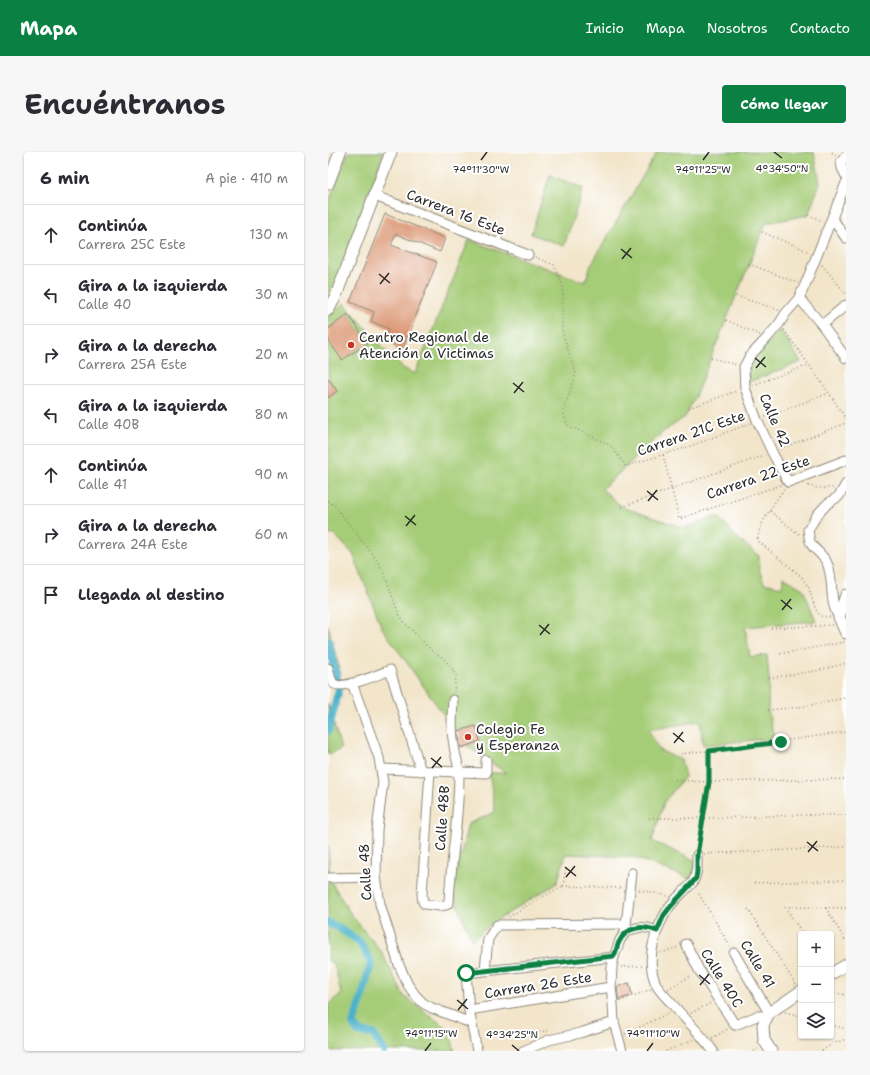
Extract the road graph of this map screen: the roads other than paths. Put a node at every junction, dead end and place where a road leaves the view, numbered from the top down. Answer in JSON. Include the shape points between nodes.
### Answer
{"nodes":[{"id":1,"x":340,"y":152,"type":"edge"},
{"id":2,"x":391,"y":152,"type":"edge"},
{"id":3,"x":843,"y":159,"type":"edge"},
{"id":4,"x":846,"y":176,"type":"edge"},
{"id":5,"x":846,"y":183,"type":"edge"},
{"id":6,"x":328,"y":184,"type":"edge"},
{"id":7,"x":375,"y":196,"type":"junction"},
{"id":8,"x":832,"y":218,"type":"junction"},
{"id":9,"x":501,"y":233,"type":"dead end"},
{"id":10,"x":846,"y":238,"type":"edge"},
{"id":11,"x":498,"y":243,"type":"junction"},
{"id":12,"x":528,"y":255,"type":"road end"},
{"id":13,"x":799,"y":298,"type":"junction"},
{"id":14,"x":846,"y":305,"type":"edge"},
{"id":15,"x":328,"y":309,"type":"edge"},
{"id":16,"x":822,"y":325,"type":"junction"},
{"id":17,"x":846,"y":358,"type":"edge"},
{"id":18,"x":846,"y":460,"type":"edge"},
{"id":19,"x":788,"y":482,"type":"joint"},
{"id":20,"x":845,"y":486,"type":"edge"},
{"id":21,"x":846,"y":595,"type":"edge"},
{"id":22,"x":842,"y":625,"type":"edge"},
{"id":23,"x":328,"y":668,"type":"edge"},
{"id":24,"x":352,"y":683,"type":"junction"},
{"id":25,"x":453,"y":700,"type":"road end"},
{"id":26,"x":486,"y":760,"type":"dead end"},
{"id":27,"x":381,"y":769,"type":"junction"},
{"id":28,"x":425,"y":771,"type":"junction"},
{"id":29,"x":459,"y":772,"type":"junction"},
{"id":30,"x":697,"y":855,"type":"road end"},
{"id":31,"x":632,"y":873,"type":"dead end"},
{"id":32,"x":376,"y":877,"type":"junction"},
{"id":33,"x":328,"y":878,"type":"edge"},
{"id":34,"x":626,"y":929,"type":"junction"},
{"id":35,"x":657,"y":931,"type":"junction"},
{"id":36,"x":686,"y":944,"type":"road end"},
{"id":37,"x":734,"y":953,"type":"road end"},
{"id":38,"x":614,"y":956,"type":"junction"},
{"id":39,"x":846,"y":965,"type":"edge"},
{"id":40,"x":486,"y":970,"type":"junction"},
{"id":41,"x":834,"y":972,"type":"edge"},
{"id":42,"x":611,"y":987,"type":"junction"},
{"id":43,"x":798,"y":993,"type":"edge"},
{"id":44,"x":469,"y":1010,"type":"junction"},
{"id":45,"x":771,"y":1013,"type":"junction"},
{"id":46,"x":614,"y":1022,"type":"junction"},
{"id":47,"x":471,"y":1023,"type":"junction"},
{"id":48,"x":477,"y":1051,"type":"edge"},
{"id":49,"x":523,"y":1051,"type":"edge"},
{"id":50,"x":622,"y":1051,"type":"edge"},
{"id":51,"x":713,"y":1051,"type":"edge"},
{"id":52,"x":771,"y":1051,"type":"edge"}],
"edges":[{"from":1,"to":6,"type":"street"},
{"from":2,"to":7,"type":"street"},
{"from":3,"to":4,"type":"street","via":[[842,168]]},
{"from":5,"to":8,"type":"street"},
{"from":7,"to":11,"type":"street","name":"Carrera 16 Este","via":[[456,231]]},
{"from":7,"to":15,"type":"street","via":[[335,298]]},
{"from":8,"to":10,"type":"street"},
{"from":8,"to":13,"type":"street"},
{"from":9,"to":11,"type":"lane"},
{"from":11,"to":12,"type":"street","name":"Carrera 16 Este"},
{"from":13,"to":16,"type":"street"},
{"from":13,"to":19,"type":"street","name":"Calle 42","via":[[750,356],[744,367],[745,388],[757,420]]},
{"from":14,"to":16,"type":"street"},
{"from":16,"to":17,"type":"street"},
{"from":18,"to":19,"type":"street","name":"Carrera 22 Este"},
{"from":20,"to":22,"type":"street","via":[[839,496],[817,515],[808,530],[810,543],[827,563],[835,611]]},
{"from":21,"to":22,"type":"street"},
{"from":23,"to":24,"type":"street","via":[[331,680],[339,685]]},
{"from":24,"to":27,"type":"street","name":"Calle 48"},
{"from":24,"to":28,"type":"street","via":[[390,670]]},
{"from":25,"to":29,"type":"street","name":"Calle 48B","via":[[453,746]]},
{"from":26,"to":29,"type":"street","via":[[486,773]]},
{"from":27,"to":28,"type":"street"},
{"from":27,"to":32,"type":"street","name":"Calle 48","via":[[383,782],[377,830]]},
{"from":28,"to":29,"type":"street"},
{"from":28,"to":29,"type":"street","name":"Calle 48B","via":[[422,895],[425,904],[439,906],[449,902]]},
{"from":30,"to":35,"type":"street","via":[[696,878],[664,915]]},
{"from":31,"to":34,"type":"street"},
{"from":32,"to":33,"type":"street"},
{"from":32,"to":47,"type":"street","name":"Calle 48","via":[[380,904],[408,985],[423,1003]]},
{"from":34,"to":35,"type":"street","via":[[641,927]]},
{"from":34,"to":38,"type":"street"},
{"from":34,"to":40,"type":"street","via":[[497,925],[488,939]]},
{"from":35,"to":51,"type":"street","via":[[651,966],[653,975],[660,990]]},
{"from":36,"to":45,"type":"street","name":"Calle 40C","via":[[699,970],[735,1025]]},
{"from":37,"to":45,"type":"street","name":"Calle 41"},
{"from":38,"to":40,"type":"street"},
{"from":38,"to":42,"type":"street"},
{"from":39,"to":41,"type":"street"},
{"from":40,"to":44,"type":"street","via":[[466,973]]},
{"from":42,"to":44,"type":"street","name":"Carrera 26 Este"},
{"from":42,"to":46,"type":"street"},
{"from":43,"to":45,"type":"street"},
{"from":44,"to":47,"type":"street"},
{"from":45,"to":52,"type":"street","via":[[763,1025],[764,1040]]},
{"from":46,"to":49,"type":"street","via":[[549,1040]]},
{"from":46,"to":50,"type":"street"},
{"from":47,"to":48,"type":"street"}]}
